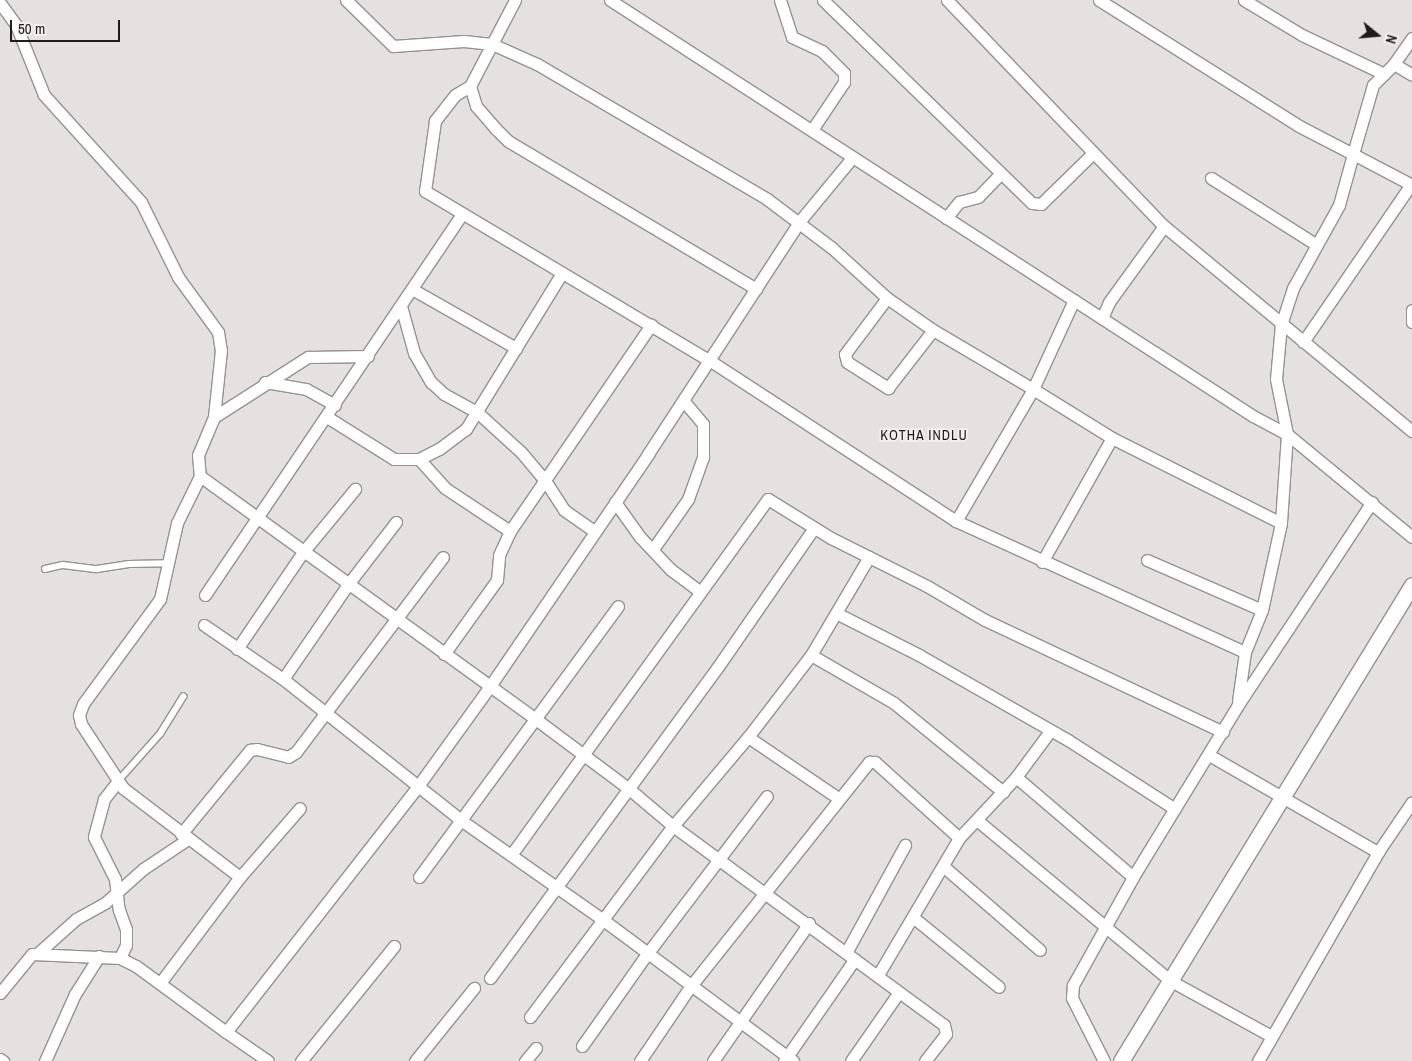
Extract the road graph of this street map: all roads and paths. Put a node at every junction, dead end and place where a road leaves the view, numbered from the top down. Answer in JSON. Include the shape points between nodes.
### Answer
{"nodes":[{"id":1,"x":346,"y":0,"type":"edge"},
{"id":2,"x":515,"y":0,"type":"edge"},
{"id":3,"x":610,"y":0,"type":"edge"},
{"id":4,"x":780,"y":0,"type":"edge"},
{"id":5,"x":822,"y":0,"type":"edge"},
{"id":6,"x":947,"y":0,"type":"edge"},
{"id":7,"x":1099,"y":0,"type":"edge"},
{"id":8,"x":1244,"y":0,"type":"edge"},
{"id":9,"x":0,"y":2,"type":"edge"},
{"id":10,"x":1412,"y":38,"type":"edge"},
{"id":11,"x":492,"y":44,"type":"junction"},
{"id":12,"x":1394,"y":64,"type":"junction"},
{"id":13,"x":1384,"y":74,"type":"junction"},
{"id":14,"x":1412,"y":75,"type":"edge"},
{"id":15,"x":470,"y":86,"type":"junction"},
{"id":16,"x":812,"y":130,"type":"junction"},
{"id":17,"x":1093,"y":153,"type":"junction"},
{"id":18,"x":1354,"y":154,"type":"junction"},
{"id":19,"x":852,"y":158,"type":"junction"},
{"id":20,"x":1001,"y":173,"type":"junction"},
{"id":21,"x":1211,"y":178,"type":"dead end"},
{"id":22,"x":1411,"y":184,"type":"edge"},
{"id":23,"x":462,"y":214,"type":"junction"},
{"id":24,"x":946,"y":218,"type":"junction"},
{"id":25,"x":800,"y":222,"type":"junction"},
{"id":26,"x":1164,"y":226,"type":"junction"},
{"id":27,"x":1317,"y":244,"type":"junction"},
{"id":28,"x":562,"y":273,"type":"junction"},
{"id":29,"x":412,"y":289,"type":"junction"},
{"id":30,"x":756,"y":289,"type":"junction"},
{"id":31,"x":887,"y":298,"type":"junction"},
{"id":32,"x":1074,"y":300,"type":"junction"},
{"id":33,"x":401,"y":306,"type":"junction"},
{"id":34,"x":1412,"y":310,"type":"edge"},
{"id":35,"x":1102,"y":318,"type":"junction"},
{"id":36,"x":1412,"y":322,"type":"edge"},
{"id":37,"x":1281,"y":324,"type":"junction"},
{"id":38,"x":651,"y":325,"type":"junction"},
{"id":39,"x":933,"y":330,"type":"junction"},
{"id":40,"x":1304,"y":342,"type":"junction"},
{"id":41,"x":516,"y":348,"type":"junction"},
{"id":42,"x":368,"y":356,"type":"junction"},
{"id":43,"x":709,"y":360,"type":"junction"},
{"id":44,"x":265,"y":382,"type":"junction"},
{"id":45,"x":1033,"y":389,"type":"junction"},
{"id":46,"x":683,"y":400,"type":"junction"},
{"id":47,"x":335,"y":405,"type":"junction"},
{"id":48,"x":476,"y":412,"type":"junction"},
{"id":49,"x":214,"y":416,"type":"junction"},
{"id":50,"x":326,"y":417,"type":"junction"},
{"id":51,"x":1412,"y":432,"type":"edge"},
{"id":52,"x":1287,"y":434,"type":"junction"},
{"id":53,"x":1112,"y":438,"type":"junction"},
{"id":54,"x":420,"y":458,"type":"junction"},
{"id":55,"x":200,"y":476,"type":"junction"},
{"id":56,"x":546,"y":482,"type":"junction"},
{"id":57,"x":356,"y":489,"type":"dead end"},
{"id":58,"x":615,"y":502,"type":"junction"},
{"id":59,"x":1372,"y":502,"type":"junction"},
{"id":60,"x":257,"y":517,"type":"junction"},
{"id":61,"x":956,"y":521,"type":"junction"},
{"id":62,"x":396,"y":522,"type":"dead end"},
{"id":63,"x":1282,"y":523,"type":"junction"},
{"id":64,"x":814,"y":528,"type":"junction"},
{"id":65,"x":510,"y":530,"type":"junction"},
{"id":66,"x":595,"y":532,"type":"junction"},
{"id":67,"x":1412,"y":537,"type":"edge"},
{"id":68,"x":653,"y":549,"type":"junction"},
{"id":69,"x":303,"y":552,"type":"junction"},
{"id":70,"x":443,"y":557,"type":"dead end"},
{"id":71,"x":869,"y":557,"type":"junction"},
{"id":72,"x":1147,"y":560,"type":"dead end"},
{"id":73,"x":1042,"y":562,"type":"junction"},
{"id":74,"x":168,"y":563,"type":"junction"},
{"id":75,"x":46,"y":569,"type":"dead end"},
{"id":76,"x":349,"y":583,"type":"junction"},
{"id":77,"x":1412,"y":585,"type":"edge"},
{"id":78,"x":700,"y":591,"type":"junction"},
{"id":79,"x":205,"y":595,"type":"dead end"},
{"id":80,"x":618,"y":606,"type":"dead end"},
{"id":81,"x":1262,"y":610,"type":"junction"},
{"id":82,"x":838,"y":614,"type":"junction"},
{"id":83,"x":394,"y":619,"type":"junction"},
{"id":84,"x":204,"y":625,"type":"dead end"},
{"id":85,"x":237,"y":649,"type":"junction"},
{"id":86,"x":1245,"y":652,"type":"junction"},
{"id":87,"x":444,"y":654,"type":"junction"},
{"id":88,"x":811,"y":655,"type":"junction"},
{"id":89,"x":283,"y":679,"type":"junction"},
{"id":90,"x":490,"y":686,"type":"junction"},
{"id":91,"x":183,"y":697,"type":"dead end"},
{"id":92,"x":1238,"y":705,"type":"junction"},
{"id":93,"x":326,"y":716,"type":"junction"},
{"id":94,"x":537,"y":720,"type":"junction"},
{"id":95,"x":1050,"y":731,"type":"junction"},
{"id":96,"x":1224,"y":732,"type":"junction"},
{"id":97,"x":748,"y":737,"type":"junction"},
{"id":98,"x":582,"y":755,"type":"junction"},
{"id":99,"x":1209,"y":755,"type":"junction"},
{"id":100,"x":1016,"y":777,"type":"junction"},
{"id":101,"x":118,"y":781,"type":"junction"},
{"id":102,"x":418,"y":786,"type":"junction"},
{"id":103,"x":628,"y":788,"type":"junction"},
{"id":104,"x":1003,"y":792,"type":"junction"},
{"id":105,"x":767,"y":796,"type":"dead end"},
{"id":106,"x":838,"y":798,"type":"junction"},
{"id":107,"x":1280,"y":798,"type":"junction"},
{"id":108,"x":1412,"y":802,"type":"edge"},
{"id":109,"x":300,"y":808,"type":"dead end"},
{"id":110,"x":1175,"y":809,"type":"junction"},
{"id":111,"x":462,"y":821,"type":"junction"},
{"id":112,"x":978,"y":821,"type":"junction"},
{"id":113,"x":672,"y":826,"type":"junction"},
{"id":114,"x":184,"y":837,"type":"junction"},
{"id":115,"x":959,"y":838,"type":"junction"},
{"id":116,"x":905,"y":845,"type":"dead end"},
{"id":117,"x":1378,"y":852,"type":"junction"},
{"id":118,"x":511,"y":855,"type":"junction"},
{"id":119,"x":718,"y":859,"type":"junction"},
{"id":120,"x":943,"y":866,"type":"junction"},
{"id":121,"x":419,"y":876,"type":"dead end"},
{"id":122,"x":240,"y":877,"type":"junction"},
{"id":123,"x":1133,"y":877,"type":"junction"},
{"id":124,"x":556,"y":886,"type":"junction"},
{"id":125,"x":765,"y":892,"type":"junction"},
{"id":126,"x":117,"y":893,"type":"junction"},
{"id":127,"x":914,"y":918,"type":"junction"},
{"id":128,"x":602,"y":919,"type":"junction"},
{"id":129,"x":809,"y":923,"type":"junction"},
{"id":130,"x":1106,"y":928,"type":"junction"},
{"id":131,"x":394,"y":946,"type":"dead end"},
{"id":132,"x":1040,"y":950,"type":"dead end"},
{"id":133,"x":38,"y":953,"type":"junction"},
{"id":134,"x":647,"y":954,"type":"junction"},
{"id":135,"x":851,"y":955,"type":"junction"},
{"id":136,"x":99,"y":956,"type":"junction"},
{"id":137,"x":120,"y":958,"type":"junction"},
{"id":138,"x":878,"y":975,"type":"junction"},
{"id":139,"x":490,"y":978,"type":"dead end"},
{"id":140,"x":1171,"y":981,"type":"junction"},
{"id":141,"x":160,"y":983,"type":"junction"},
{"id":142,"x":690,"y":987,"type":"junction"},
{"id":143,"x":999,"y":987,"type":"dead end"},
{"id":144,"x":474,"y":988,"type":"dead end"},
{"id":145,"x":899,"y":992,"type":"junction"},
{"id":146,"x":0,"y":993,"type":"edge"},
{"id":147,"x":530,"y":1017,"type":"dead end"},
{"id":148,"x":740,"y":1022,"type":"junction"},
{"id":149,"x":226,"y":1032,"type":"junction"},
{"id":150,"x":1271,"y":1036,"type":"junction"},
{"id":151,"x":582,"y":1046,"type":"dead end"},
{"id":152,"x":536,"y":1048,"type":"dead end"},
{"id":153,"x":0,"y":1059,"type":"edge"},
{"id":154,"x":788,"y":1059,"type":"edge"},
{"id":155,"x":3,"y":1061,"type":"edge"},
{"id":156,"x":45,"y":1061,"type":"edge"},
{"id":157,"x":268,"y":1061,"type":"edge"},
{"id":158,"x":301,"y":1061,"type":"edge"},
{"id":159,"x":415,"y":1061,"type":"edge"},
{"id":160,"x":525,"y":1061,"type":"edge"},
{"id":161,"x":640,"y":1061,"type":"edge"},
{"id":162,"x":713,"y":1061,"type":"edge"},
{"id":163,"x":852,"y":1061,"type":"edge"},
{"id":164,"x":924,"y":1061,"type":"edge"},
{"id":165,"x":1104,"y":1061,"type":"edge"},
{"id":166,"x":1121,"y":1061,"type":"edge"},
{"id":167,"x":1258,"y":1061,"type":"edge"}],
"edges":[{"from":1,"to":11,"type":"street","via":[[393,46],[406,48],[447,40]]},
{"from":2,"to":11,"type":"street"},
{"from":3,"to":16,"type":"street"},
{"from":4,"to":16,"type":"street","via":[[792,37],[822,51],[844,73],[844,82]]},
{"from":5,"to":20,"type":"street"},
{"from":6,"to":17,"type":"street"},
{"from":7,"to":18,"type":"street","via":[[1299,126]]},
{"from":8,"to":13,"type":"street","via":[[1302,35]]},
{"from":9,"to":49,"type":"street","via":[[16,25],[44,95],[140,202],[178,278],[218,332],[221,350]]},
{"from":10,"to":12,"type":"street"},
{"from":11,"to":15,"type":"street"},
{"from":11,"to":25,"type":"street","via":[[537,64],[726,173]]},
{"from":12,"to":13,"type":"street"},
{"from":12,"to":14,"type":"street"},
{"from":13,"to":18,"type":"street","via":[[1373,84]]},
{"from":15,"to":23,"type":"street","via":[[454,95],[435,121],[425,191]]},
{"from":15,"to":30,"type":"street","via":[[476,106],[508,141]]},
{"from":16,"to":19,"type":"street"},
{"from":17,"to":20,"type":"street","via":[[1041,204],[1032,203]]},
{"from":17,"to":26,"type":"street"},
{"from":18,"to":22,"type":"street"},
{"from":18,"to":27,"type":"street","via":[[1339,205]]},
{"from":19,"to":24,"type":"street"},
{"from":19,"to":25,"type":"street"},
{"from":20,"to":24,"type":"street","via":[[978,197],[959,202]]},
{"from":21,"to":27,"type":"street"},
{"from":22,"to":40,"type":"street"},
{"from":23,"to":28,"type":"street"},
{"from":23,"to":29,"type":"street"},
{"from":24,"to":32,"type":"street"},
{"from":25,"to":30,"type":"street"},
{"from":25,"to":31,"type":"street"},
{"from":26,"to":35,"type":"street","via":[[1108,302]]},
{"from":26,"to":37,"type":"street"},
{"from":27,"to":37,"type":"street","via":[[1292,288]]},
{"from":28,"to":38,"type":"street"},
{"from":28,"to":41,"type":"street"},
{"from":29,"to":33,"type":"street"},
{"from":29,"to":41,"type":"street"},
{"from":30,"to":43,"type":"street"},
{"from":31,"to":39,"type":"street"},
{"from":31,"to":39,"type":"street","via":[[845,354],[847,362],[885,388],[891,387]]},
{"from":32,"to":35,"type":"street"},
{"from":32,"to":45,"type":"street"},
{"from":33,"to":42,"type":"street"},
{"from":33,"to":48,"type":"street","via":[[414,353],[431,382],[444,394]]},
{"from":34,"to":36,"type":"street"},
{"from":35,"to":52,"type":"street","via":[[1253,416]]},
{"from":37,"to":40,"type":"street"},
{"from":37,"to":52,"type":"street","via":[[1276,379]]},
{"from":38,"to":43,"type":"street"},
{"from":38,"to":56,"type":"street"},
{"from":39,"to":45,"type":"street"},
{"from":40,"to":51,"type":"street"},
{"from":41,"to":48,"type":"street"},
{"from":42,"to":44,"type":"street","via":[[308,357]]},
{"from":42,"to":47,"type":"street"},
{"from":43,"to":46,"type":"street"},
{"from":43,"to":61,"type":"street"},
{"from":44,"to":47,"type":"street","via":[[306,389]]},
{"from":44,"to":49,"type":"street"},
{"from":45,"to":53,"type":"street"},
{"from":45,"to":61,"type":"street"},
{"from":46,"to":58,"type":"street"},
{"from":46,"to":68,"type":"street","via":[[703,424],[703,457],[688,499]]},
{"from":47,"to":50,"type":"street"},
{"from":48,"to":54,"type":"street","via":[[466,429],[454,439]]},
{"from":48,"to":56,"type":"street","via":[[521,452]]},
{"from":49,"to":55,"type":"street","via":[[198,455]]},
{"from":50,"to":54,"type":"street","via":[[394,459]]},
{"from":50,"to":60,"type":"street"},
{"from":52,"to":59,"type":"street"},
{"from":52,"to":63,"type":"street"},
{"from":53,"to":63,"type":"street"},
{"from":53,"to":73,"type":"street"},
{"from":54,"to":65,"type":"street","via":[[445,488]]},
{"from":55,"to":60,"type":"street"},
{"from":55,"to":74,"type":"street","via":[[177,523]]},
{"from":56,"to":65,"type":"street"},
{"from":56,"to":66,"type":"street","via":[[564,510]]},
{"from":57,"to":69,"type":"street"},
{"from":58,"to":66,"type":"street"},
{"from":58,"to":68,"type":"street"},
{"from":59,"to":67,"type":"street"},
{"from":59,"to":92,"type":"street"},
{"from":60,"to":69,"type":"street"},
{"from":60,"to":79,"type":"street"},
{"from":61,"to":73,"type":"street"},
{"from":62,"to":76,"type":"street"},
{"from":63,"to":81,"type":"street"},
{"from":64,"to":71,"type":"street"},
{"from":64,"to":78,"type":"street","via":[[772,499],[764,501]]},
{"from":64,"to":103,"type":"street","via":[[717,668]]},
{"from":65,"to":87,"type":"street","via":[[499,555],[497,580]]},
{"from":66,"to":90,"type":"street"},
{"from":68,"to":78,"type":"street","via":[[670,569]]},
{"from":69,"to":76,"type":"street"},
{"from":69,"to":85,"type":"street"},
{"from":70,"to":83,"type":"street"},
{"from":71,"to":82,"type":"street"},
{"from":71,"to":96,"type":"street","via":[[985,620]]},
{"from":72,"to":81,"type":"street"},
{"from":73,"to":86,"type":"street"},
{"from":74,"to":75,"type":"lane","via":[[97,569],[56,565]]},
{"from":74,"to":101,"type":"street","via":[[160,599],[154,610],[83,704],[79,714],[81,724]]},
{"from":76,"to":83,"type":"street"},
{"from":76,"to":89,"type":"street"},
{"from":77,"to":107,"type":"street"},
{"from":78,"to":98,"type":"street"},
{"from":80,"to":94,"type":"street"},
{"from":81,"to":86,"type":"street"},
{"from":82,"to":88,"type":"street"},
{"from":82,"to":95,"type":"street","via":[[919,655]]},
{"from":83,"to":87,"type":"street"},
{"from":83,"to":93,"type":"street"},
{"from":84,"to":85,"type":"street"},
{"from":85,"to":89,"type":"street"},
{"from":86,"to":92,"type":"street"},
{"from":87,"to":90,"type":"street"},
{"from":88,"to":97,"type":"street"},
{"from":88,"to":104,"type":"street","via":[[894,703]]},
{"from":89,"to":93,"type":"street"},
{"from":90,"to":94,"type":"street"},
{"from":90,"to":102,"type":"street"},
{"from":91,"to":101,"type":"lane","via":[[160,734]]},
{"from":92,"to":96,"type":"street"},
{"from":93,"to":102,"type":"street"},
{"from":93,"to":114,"type":"street","via":[[291,756],[250,750]]},
{"from":94,"to":98,"type":"street"},
{"from":94,"to":111,"type":"street"},
{"from":95,"to":100,"type":"street"},
{"from":95,"to":110,"type":"street"},
{"from":96,"to":99,"type":"street"},
{"from":97,"to":106,"type":"street"},
{"from":97,"to":113,"type":"street"},
{"from":98,"to":103,"type":"street"},
{"from":98,"to":118,"type":"street"},
{"from":99,"to":107,"type":"street"},
{"from":99,"to":110,"type":"street"},
{"from":100,"to":104,"type":"street"},
{"from":100,"to":123,"type":"street"},
{"from":101,"to":114,"type":"street"},
{"from":101,"to":126,"type":"street","via":[[104,799],[94,837],[112,869]]},
{"from":102,"to":111,"type":"street"},
{"from":102,"to":149,"type":"street"},
{"from":103,"to":113,"type":"street"},
{"from":103,"to":124,"type":"street"},
{"from":104,"to":112,"type":"street"},
{"from":105,"to":119,"type":"street"},
{"from":106,"to":115,"type":"street","via":[[862,767],[875,762]]},
{"from":106,"to":125,"type":"street"},
{"from":107,"to":117,"type":"street"},
{"from":107,"to":140,"type":"street"},
{"from":108,"to":117,"type":"street"},
{"from":109,"to":122,"type":"street"},
{"from":110,"to":123,"type":"street"},
{"from":111,"to":118,"type":"street"},
{"from":111,"to":121,"type":"street"},
{"from":112,"to":115,"type":"street"},
{"from":112,"to":130,"type":"street"},
{"from":113,"to":119,"type":"street"},
{"from":113,"to":128,"type":"street"},
{"from":114,"to":122,"type":"street"},
{"from":114,"to":126,"type":"street"},
{"from":115,"to":120,"type":"street"},
{"from":116,"to":135,"type":"street"},
{"from":117,"to":150,"type":"street"},
{"from":118,"to":124,"type":"street"},
{"from":119,"to":125,"type":"street"},
{"from":119,"to":134,"type":"street"},
{"from":120,"to":127,"type":"street"},
{"from":120,"to":132,"type":"street"},
{"from":122,"to":141,"type":"street"},
{"from":123,"to":130,"type":"street"},
{"from":124,"to":128,"type":"street"},
{"from":124,"to":139,"type":"street"},
{"from":125,"to":129,"type":"street"},
{"from":125,"to":142,"type":"street"},
{"from":126,"to":133,"type":"street","via":[[76,919]]},
{"from":126,"to":137,"type":"street","via":[[128,936]]},
{"from":127,"to":138,"type":"street"},
{"from":127,"to":143,"type":"street"},
{"from":128,"to":134,"type":"street"},
{"from":128,"to":147,"type":"street"},
{"from":129,"to":135,"type":"street"},
{"from":129,"to":148,"type":"street"},
{"from":130,"to":140,"type":"street"},
{"from":130,"to":165,"type":"street","via":[[1072,991]]},
{"from":131,"to":158,"type":"street"},
{"from":133,"to":136,"type":"street"},
{"from":133,"to":146,"type":"street","via":[[21,964]]},
{"from":134,"to":142,"type":"street"},
{"from":134,"to":151,"type":"street"},
{"from":135,"to":138,"type":"street"},
{"from":135,"to":154,"type":"street"},
{"from":136,"to":137,"type":"street"},
{"from":136,"to":156,"type":"street","via":[[75,994]]},
{"from":137,"to":141,"type":"street"},
{"from":138,"to":145,"type":"street"},
{"from":140,"to":150,"type":"street"},
{"from":140,"to":166,"type":"street"},
{"from":141,"to":149,"type":"street"},
{"from":142,"to":148,"type":"street"},
{"from":142,"to":161,"type":"street"},
{"from":144,"to":159,"type":"street"},
{"from":145,"to":163,"type":"street"},
{"from":145,"to":164,"type":"street","via":[[947,1029]]},
{"from":148,"to":154,"type":"street"},
{"from":148,"to":162,"type":"street"},
{"from":149,"to":157,"type":"street"},
{"from":150,"to":167,"type":"street"},
{"from":152,"to":160,"type":"street"},
{"from":153,"to":155,"type":"street"}]}
